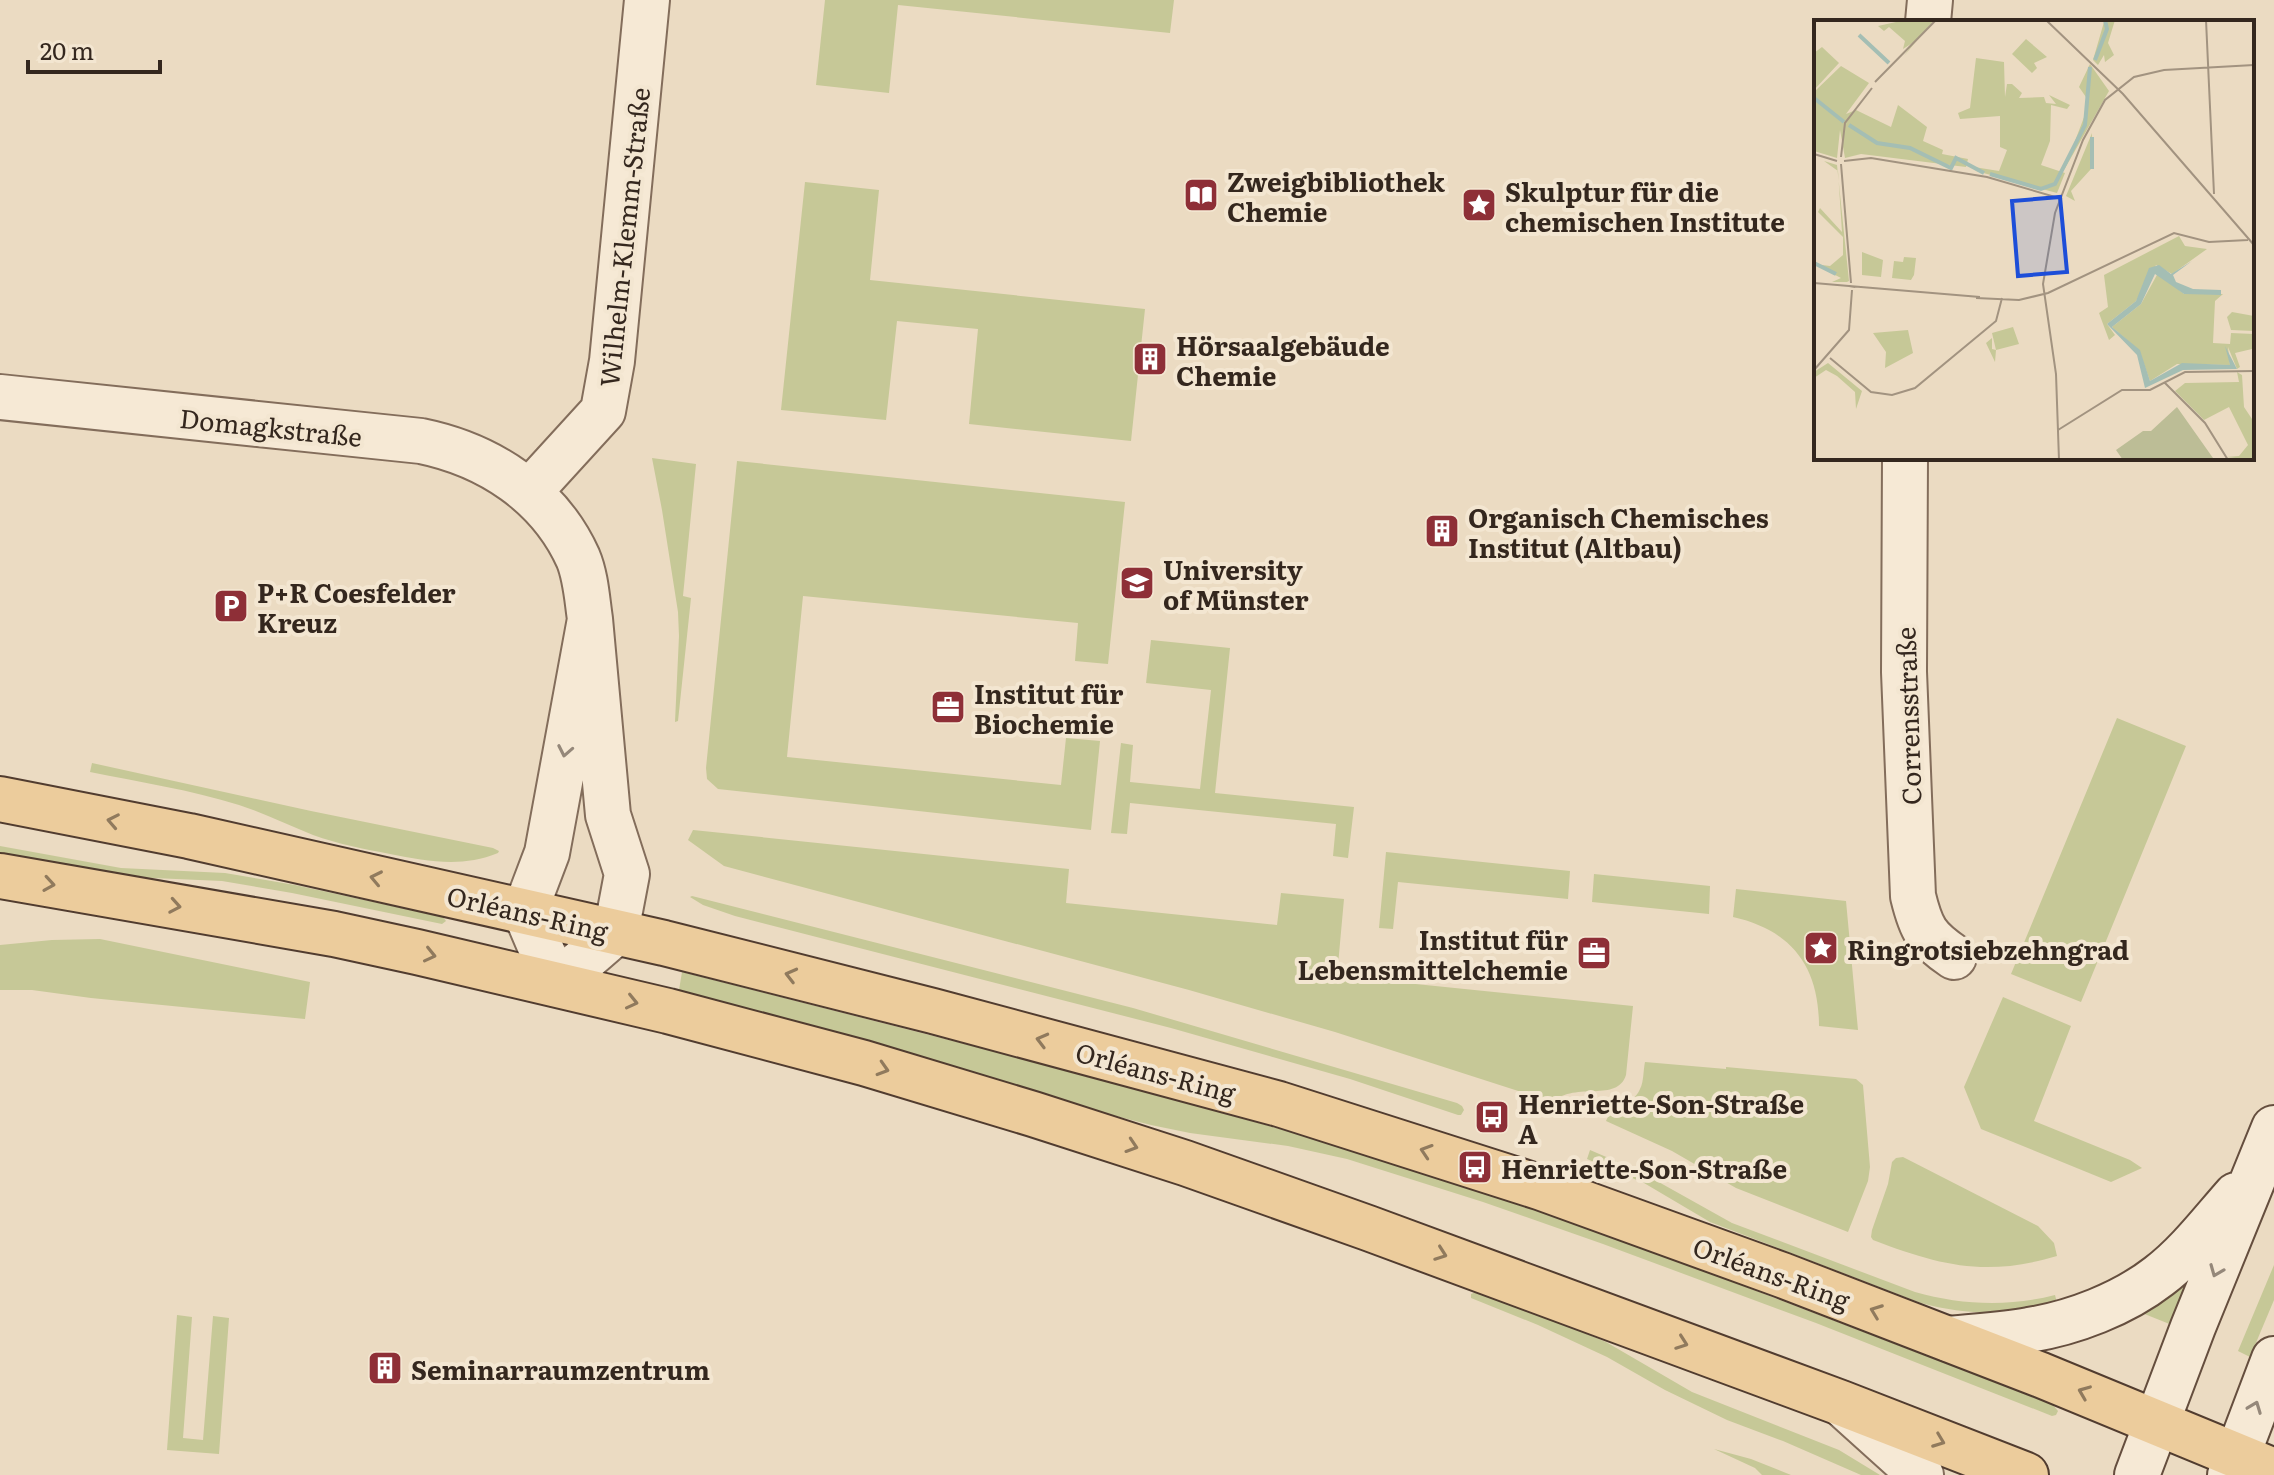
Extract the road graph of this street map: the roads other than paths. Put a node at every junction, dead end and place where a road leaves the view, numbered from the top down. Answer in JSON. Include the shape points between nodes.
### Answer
{"nodes":[{"id":1,"x":647,"y":0,"type":"edge"},
{"id":2,"x":1930,"y":0,"type":"edge"},
{"id":3,"x":1928,"y":20,"type":"edge"},
{"id":4,"x":0,"y":397,"type":"edge"},
{"id":5,"x":1905,"y":460,"type":"edge"},
{"id":6,"x":530,"y":491,"type":"junction"},
{"id":7,"x":590,"y":619,"type":"junction"},
{"id":8,"x":0,"y":799,"type":"edge"},
{"id":9,"x":0,"y":876,"type":"edge"},
{"id":10,"x":525,"y":911,"type":"junction"},
{"id":11,"x":616,"y":932,"type":"junction"},
{"id":12,"x":1954,"y":957,"type":"dead end"},
{"id":13,"x":556,"y":984,"type":"junction"},
{"id":14,"x":2274,"y":1128,"type":"edge"},
{"id":15,"x":2256,"y":1173,"type":"junction"},
{"id":16,"x":1949,"y":1339,"type":"junction"},
{"id":17,"x":2274,"y":1359,"type":"edge"},
{"id":18,"x":1841,"y":1403,"type":"junction"},
{"id":19,"x":2156,"y":1422,"type":"junction"},
{"id":20,"x":2247,"y":1467,"type":"edge"},
{"id":21,"x":1921,"y":1475,"type":"edge"},
{"id":22,"x":2026,"y":1475,"type":"edge"},
{"id":23,"x":2137,"y":1475,"type":"edge"}],
"edges":[{"from":1,"to":6,"type":"street","name":"Wilhelm-Klemm-Straße","via":[[603,411]]},
{"from":2,"to":3,"type":"street"},
{"from":4,"to":6,"type":"street","name":"Domagkstraße","via":[[421,441],[470,455]]},
{"from":5,"to":12,"type":"street","name":"Corrensstraße","via":[[1904,672],[1913,896],[1920,925]]},
{"from":6,"to":7,"type":"street","via":[[555,517],[579,561]]},
{"from":7,"to":10,"type":"street","one_way":true,"via":[[547,853]]},
{"from":7,"to":11,"type":"street","via":[[608,815],[627,874]]},
{"from":10,"to":8,"type":"main road","name":"Orléans-Ring","one_way":true},
{"from":9,"to":13,"type":"main road","one_way":true,"via":[[334,934]]},
{"from":10,"to":11,"type":"main road","name":"Orléans-Ring"},
{"from":10,"to":13,"type":"street"},
{"from":11,"to":13,"type":"street"},
{"from":16,"to":11,"type":"main road","name":"Orléans-Ring","one_way":true,"via":[[1542,1188],[1279,1104]]},
{"from":13,"to":18,"type":"main road","one_way":true,"via":[[864,1063],[1170,1158]]},
{"from":14,"to":15,"type":"street"},
{"from":15,"to":16,"type":"street","via":[[2181,1257],[2138,1290],[2059,1323]]},
{"from":15,"to":19,"type":"street","one_way":true},
{"from":19,"to":16,"type":"main road","name":"Orléans-Ring","one_way":true},
{"from":20,"to":17,"type":"street","one_way":true},
{"from":18,"to":21,"type":"street"},
{"from":18,"to":22,"type":"main road","one_way":true},
{"from":19,"to":20,"type":"main road","name":"Orléans-Ring"},
{"from":19,"to":23,"type":"street"}]}
